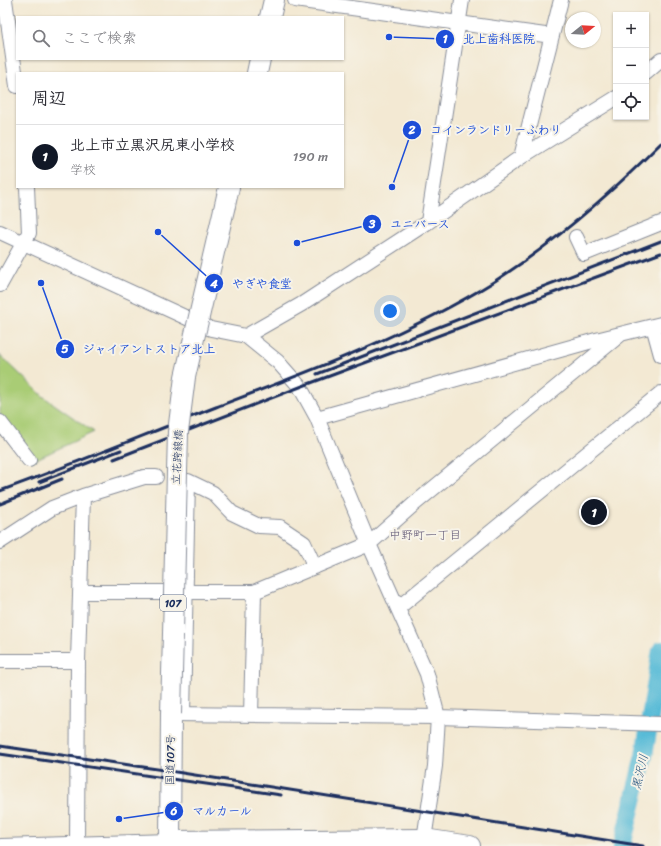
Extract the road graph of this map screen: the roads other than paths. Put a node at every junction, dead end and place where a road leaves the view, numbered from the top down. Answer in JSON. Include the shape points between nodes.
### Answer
{"nodes":[{"id":1,"x":5,"y":0,"type":"edge"},
{"id":2,"x":274,"y":0,"type":"edge"},
{"id":3,"x":295,"y":0,"type":"edge"},
{"id":4,"x":462,"y":0,"type":"edge"},
{"id":5,"x":561,"y":0,"type":"edge"},
{"id":6,"x":270,"y":16,"type":"edge"},
{"id":7,"x":459,"y":22,"type":"junction"},
{"id":8,"x":552,"y":36,"type":"junction"},
{"id":9,"x":260,"y":60,"type":"edge"},
{"id":10,"x":661,"y":60,"type":"edge"},
{"id":11,"x":649,"y":70,"type":"edge"},
{"id":12,"x":257,"y":72,"type":"edge"},
{"id":13,"x":16,"y":79,"type":"edge"},
{"id":14,"x":613,"y":100,"type":"edge"},
{"id":15,"x":521,"y":157,"type":"junction"},
{"id":16,"x":27,"y":188,"type":"edge"},
{"id":17,"x":227,"y":196,"type":"edge"},
{"id":18,"x":428,"y":222,"type":"junction"},
{"id":19,"x":661,"y":223,"type":"edge"},
{"id":20,"x":0,"y":232,"type":"edge"},
{"id":21,"x":576,"y":237,"type":"dead end"},
{"id":22,"x":22,"y":243,"type":"junction"},
{"id":23,"x":0,"y":285,"type":"edge"},
{"id":24,"x":657,"y":325,"type":"edge"},
{"id":25,"x":621,"y":334,"type":"junction"},
{"id":26,"x":246,"y":336,"type":"junction"},
{"id":27,"x":661,"y":355,"type":"edge"},
{"id":28,"x":661,"y":393,"type":"edge"},
{"id":29,"x":317,"y":418,"type":"junction"},
{"id":30,"x":0,"y":422,"type":"edge"},
{"id":31,"x":29,"y":460,"type":"dead end"},
{"id":32,"x":156,"y":477,"type":"dead end"},
{"id":33,"x":83,"y":496,"type":"junction"},
{"id":34,"x":0,"y":542,"type":"edge"},
{"id":35,"x":369,"y":544,"type":"junction"},
{"id":36,"x":315,"y":567,"type":"junction"},
{"id":37,"x":80,"y":592,"type":"junction"},
{"id":38,"x":254,"y":592,"type":"junction"},
{"id":39,"x":186,"y":593,"type":"junction"},
{"id":40,"x":398,"y":608,"type":"junction"},
{"id":41,"x":0,"y":661,"type":"edge"},
{"id":42,"x":78,"y":661,"type":"junction"},
{"id":43,"x":177,"y":714,"type":"junction"},
{"id":44,"x":251,"y":715,"type":"junction"},
{"id":45,"x":438,"y":717,"type":"junction"},
{"id":46,"x":661,"y":724,"type":"edge"},
{"id":47,"x":423,"y":842,"type":"edge"},
{"id":48,"x":262,"y":843,"type":"edge"},
{"id":49,"x":170,"y":844,"type":"edge"},
{"id":50,"x":76,"y":845,"type":"edge"},
{"id":51,"x":1,"y":846,"type":"edge"},
{"id":52,"x":470,"y":846,"type":"edge"}],
"edges":[{"from":1,"to":13,"type":"street"},
{"from":2,"to":6,"type":"highway"},
{"from":3,"to":7,"type":"street"},
{"from":4,"to":7,"type":"street"},
{"from":5,"to":8,"type":"street"},
{"from":7,"to":8,"type":"street"},
{"from":7,"to":18,"type":"street"},
{"from":8,"to":15,"type":"street"},
{"from":9,"to":12,"type":"highway"},
{"from":10,"to":11,"type":"street"},
{"from":14,"to":15,"type":"street"},
{"from":15,"to":18,"type":"street"},
{"from":16,"to":22,"type":"street","via":[[29,233]]},
{"from":17,"to":43,"type":"highway","name":"立花跨線橋","number":"107","bridge":true,"via":[[185,377],[178,432]]},
{"from":18,"to":26,"type":"street","via":[[302,304]]},
{"from":19,"to":21,"type":"street","via":[[584,254]]},
{"from":20,"to":22,"type":"street"},
{"from":22,"to":23,"type":"street"},
{"from":22,"to":26,"type":"street","via":[[211,329]]},
{"from":24,"to":25,"type":"street"},
{"from":24,"to":27,"type":"street"},
{"from":25,"to":29,"type":"street"},
{"from":25,"to":35,"type":"street"},
{"from":26,"to":29,"type":"street","via":[[293,378]]},
{"from":28,"to":40,"type":"street"},
{"from":29,"to":35,"type":"street"},
{"from":30,"to":31,"type":"street"},
{"from":32,"to":33,"type":"street","via":[[144,477]]},
{"from":33,"to":34,"type":"street","via":[[52,508]]},
{"from":33,"to":37,"type":"street"},
{"from":35,"to":36,"type":"street"},
{"from":35,"to":40,"type":"street"},
{"from":36,"to":38,"type":"street"},
{"from":36,"to":39,"type":"street","via":[[304,542],[280,527],[258,526],[232,513],[213,493],[188,481]]},
{"from":37,"to":39,"type":"street"},
{"from":37,"to":42,"type":"street"},
{"from":38,"to":39,"type":"street"},
{"from":38,"to":44,"type":"street"},
{"from":39,"to":43,"type":"street"},
{"from":40,"to":45,"type":"street","via":[[427,674]]},
{"from":41,"to":42,"type":"street"},
{"from":42,"to":50,"type":"street"},
{"from":43,"to":44,"type":"street"},
{"from":43,"to":49,"type":"highway","name":"国道107号","number":"107"},
{"from":44,"to":45,"type":"street"},
{"from":45,"to":46,"type":"street"},
{"from":45,"to":47,"type":"street","via":[[435,766]]},
{"from":47,"to":48,"type":"highway"},
{"from":47,"to":52,"type":"highway"},
{"from":48,"to":49,"type":"highway"},
{"from":49,"to":50,"type":"street"},
{"from":50,"to":51,"type":"street"}]}
